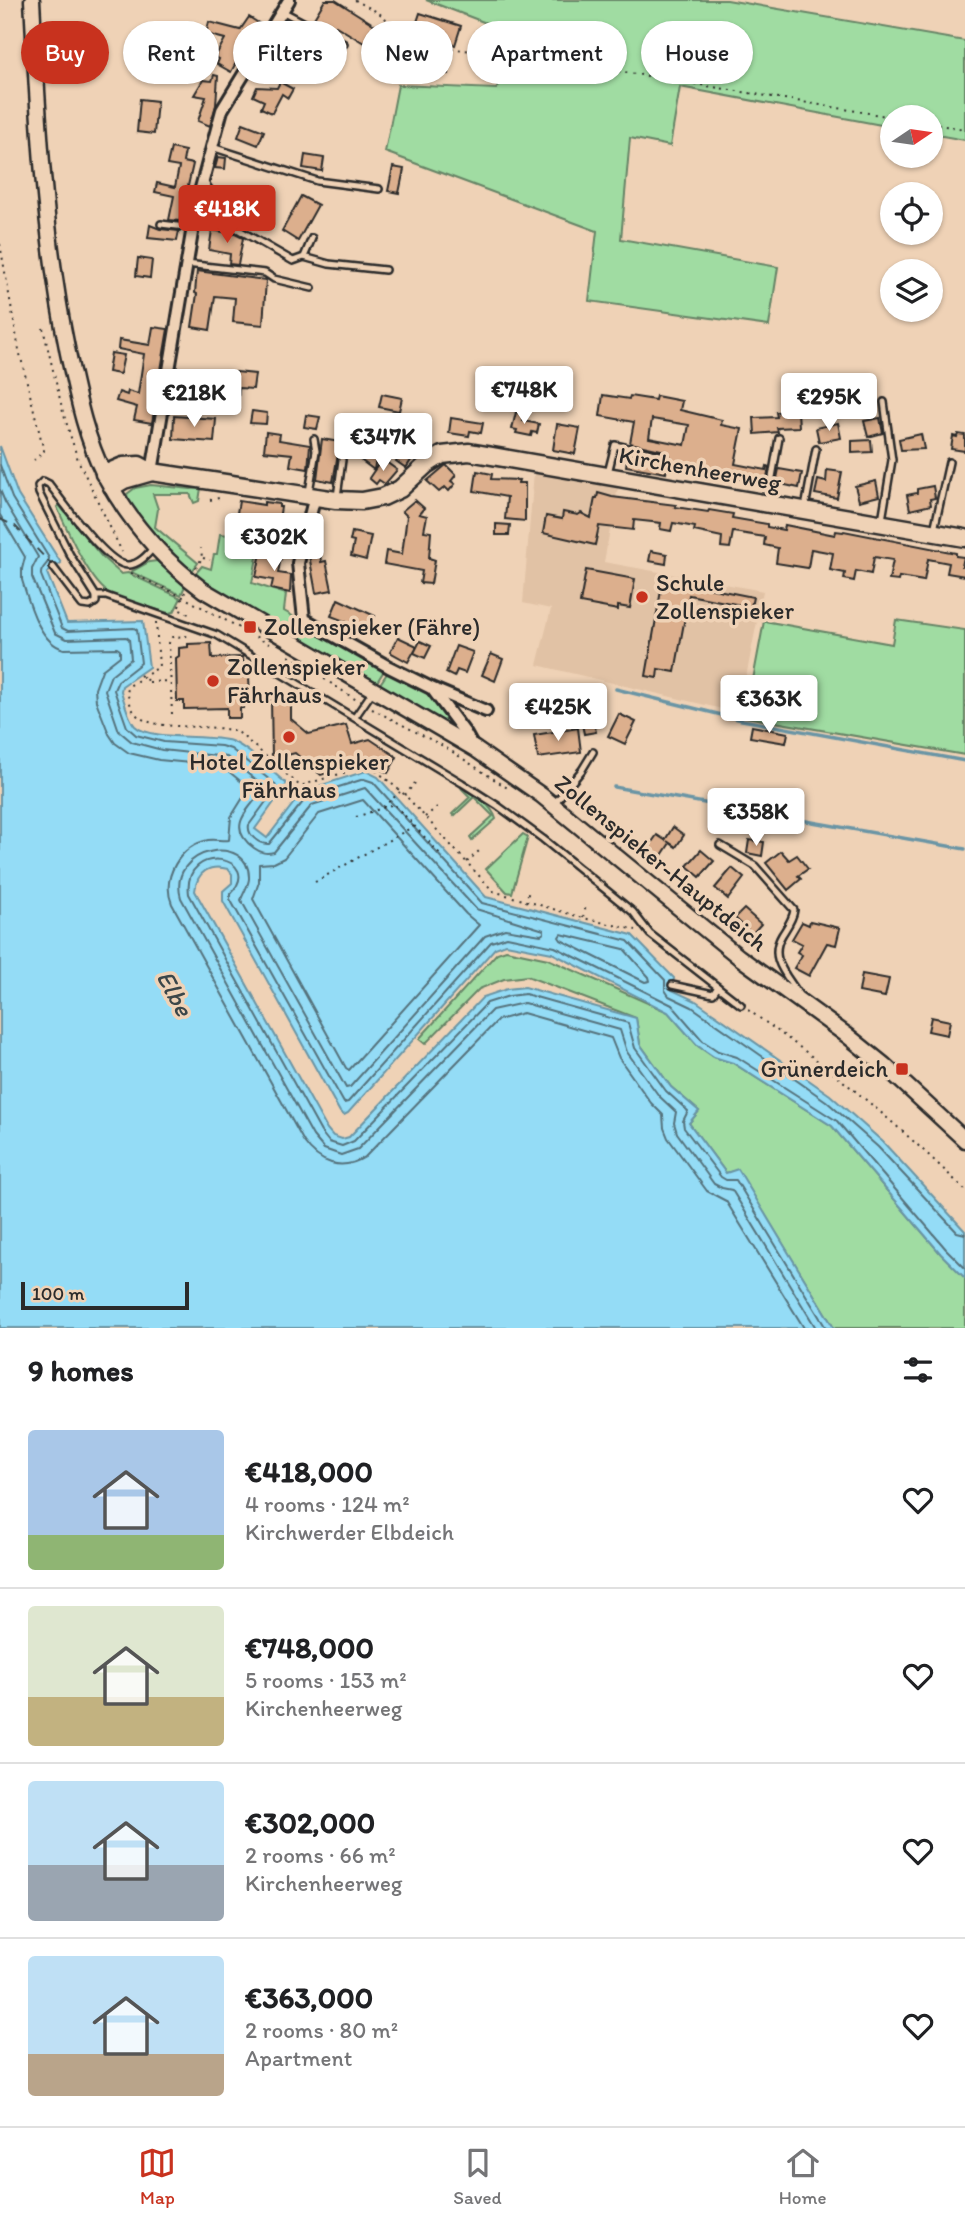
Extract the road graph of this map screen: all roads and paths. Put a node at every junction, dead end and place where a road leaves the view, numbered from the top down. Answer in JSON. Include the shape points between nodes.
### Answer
{"nodes":[{"id":1,"x":32,"y":0,"type":"edge"},
{"id":2,"x":289,"y":0,"type":"edge"},
{"id":3,"x":355,"y":0,"type":"edge"},
{"id":4,"x":282,"y":11,"type":"junction"},
{"id":5,"x":301,"y":21,"type":"edge"},
{"id":6,"x":880,"y":115,"type":"edge"},
{"id":7,"x":943,"y":126,"type":"edge"},
{"id":8,"x":965,"y":130,"type":"edge"},
{"id":9,"x":212,"y":147,"type":"junction"},
{"id":10,"x":203,"y":181,"type":"junction"},
{"id":11,"x":379,"y":189,"type":"dead end"},
{"id":12,"x":160,"y":224,"type":"dead end"},
{"id":13,"x":193,"y":228,"type":"junction"},
{"id":14,"x":312,"y":239,"type":"dead end"},
{"id":15,"x":0,"y":244,"type":"edge"},
{"id":16,"x":304,"y":257,"type":"junction"},
{"id":17,"x":186,"y":264,"type":"junction"},
{"id":18,"x":385,"y":270,"type":"dead end"},
{"id":19,"x":312,"y":288,"type":"dead end"},
{"id":20,"x":884,"y":402,"type":"dead end"},
{"id":21,"x":779,"y":438,"type":"dead end"},
{"id":22,"x":314,"y":439,"type":"dead end"},
{"id":23,"x":816,"y":449,"type":"dead end"},
{"id":24,"x":664,"y":456,"type":"dead end"},
{"id":25,"x":34,"y":460,"type":"dead end"},
{"id":26,"x":342,"y":460,"type":"dead end"},
{"id":27,"x":949,"y":462,"type":"dead end"},
{"id":28,"x":152,"y":472,"type":"junction"},
{"id":29,"x":607,"y":476,"type":"junction"},
{"id":30,"x":108,"y":481,"type":"junction"},
{"id":31,"x":312,"y":496,"type":"junction"},
{"id":32,"x":336,"y":500,"type":"junction"},
{"id":33,"x":767,"y":504,"type":"junction"},
{"id":34,"x":804,"y":510,"type":"junction"},
{"id":35,"x":882,"y":524,"type":"junction"},
{"id":36,"x":933,"y":533,"type":"junction"},
{"id":37,"x":965,"y":538,"type":"edge"},
{"id":38,"x":155,"y":546,"type":"junction"},
{"id":39,"x":201,"y":548,"type":"dead end"},
{"id":40,"x":202,"y":558,"type":"junction"},
{"id":41,"x":210,"y":560,"type":"dead end"},
{"id":42,"x":199,"y":564,"type":"dead end"},
{"id":43,"x":53,"y":567,"type":"dead end"},
{"id":44,"x":184,"y":595,"type":"dead end"},
{"id":45,"x":96,"y":596,"type":"junction"},
{"id":46,"x":187,"y":613,"type":"dead end"},
{"id":47,"x":156,"y":614,"type":"junction"},
{"id":48,"x":202,"y":629,"type":"junction"},
{"id":49,"x":140,"y":675,"type":"dead end"},
{"id":50,"x":170,"y":681,"type":"junction"},
{"id":51,"x":432,"y":688,"type":"junction"},
{"id":52,"x":374,"y":689,"type":"junction"},
{"id":53,"x":486,"y":711,"type":"dead end"},
{"id":54,"x":172,"y":715,"type":"dead end"},
{"id":55,"x":355,"y":717,"type":"junction"},
{"id":56,"x":475,"y":749,"type":"junction"},
{"id":57,"x":593,"y":752,"type":"dead end"},
{"id":58,"x":415,"y":783,"type":"dead end"},
{"id":59,"x":400,"y":791,"type":"junction"},
{"id":60,"x":405,"y":795,"type":"junction"},
{"id":61,"x":554,"y":804,"type":"junction"},
{"id":62,"x":437,"y":807,"type":"dead end"},
{"id":63,"x":383,"y":808,"type":"junction"},
{"id":64,"x":356,"y":817,"type":"dead end"},
{"id":65,"x":424,"y":818,"type":"junction"},
{"id":66,"x":414,"y":826,"type":"junction"},
{"id":67,"x":720,"y":845,"type":"dead end"},
{"id":68,"x":479,"y":851,"type":"dead end"},
{"id":69,"x":443,"y":858,"type":"dead end"},
{"id":70,"x":467,"y":862,"type":"junction"},
{"id":71,"x":315,"y":882,"type":"dead end"},
{"id":72,"x":529,"y":890,"type":"dead end"},
{"id":73,"x":526,"y":902,"type":"junction"},
{"id":74,"x":586,"y":906,"type":"dead end"},
{"id":75,"x":583,"y":918,"type":"junction"},
{"id":76,"x":650,"y":934,"type":"junction"},
{"id":77,"x":672,"y":985,"type":"dead end"},
{"id":78,"x":718,"y":987,"type":"junction"},
{"id":79,"x":741,"y":1005,"type":"joint"},
{"id":80,"x":806,"y":1006,"type":"junction"},
{"id":81,"x":965,"y":1140,"type":"edge"},
{"id":82,"x":965,"y":1190,"type":"edge"}],
"edges":[{"from":1,"to":30,"type":"street","name":"Zollenspieker-Hauptdeich","via":[[43,173],[61,316],[82,412]]},
{"from":2,"to":4,"type":"street"},
{"from":3,"to":6,"type":"path","via":[[379,13],[415,44],[584,66]]},
{"from":4,"to":5,"type":"lane"},
{"from":4,"to":9,"type":"street","via":[[222,110]]},
{"from":7,"to":8,"type":"path"},
{"from":9,"to":10,"type":"street"},
{"from":9,"to":11,"type":"lane","via":[[317,181]]},
{"from":10,"to":13,"type":"street"},
{"from":10,"to":16,"type":"lane","via":[[234,228],[293,261]]},
{"from":12,"to":13,"type":"lane"},
{"from":13,"to":17,"type":"street"},
{"from":14,"to":16,"type":"lane"},
{"from":15,"to":25,"type":"path","via":[[44,451]]},
{"from":16,"to":18,"type":"lane"},
{"from":17,"to":19,"type":"lane","via":[[265,272],[274,279]]},
{"from":17,"to":28,"type":"street"},
{"from":20,"to":35,"type":"lane","via":[[892,460]]},
{"from":21,"to":33,"type":"lane"},
{"from":22,"to":31,"type":"lane"},
{"from":23,"to":34,"type":"lane"},
{"from":24,"to":29,"type":"lane","via":[[615,445]]},
{"from":26,"to":32,"type":"lane"},
{"from":27,"to":36,"type":"lane"},
{"from":28,"to":30,"type":"main road","name":"Kirchenheerweg"},
{"from":28,"to":31,"type":"main road","name":"Kirchenheerweg"},
{"from":29,"to":32,"type":"main road","name":"Kirchenheerweg","via":[[461,452],[435,459],[393,493],[362,501]]},
{"from":29,"to":33,"type":"main road","name":"Kirchenheerweg"},
{"from":30,"to":38,"type":"street","name":"Zollenspieker-Hauptdeich"},
{"from":31,"to":32,"type":"main road","name":"Kirchenheerweg"},
{"from":31,"to":51,"type":"street","via":[[298,563],[304,619]]},
{"from":33,"to":34,"type":"main road","name":"Kirchenheerweg"},
{"from":34,"to":35,"type":"main road","name":"Kirchenheerweg"},
{"from":35,"to":36,"type":"main road","name":"Kirchenheerweg"},
{"from":36,"to":37,"type":"main road","name":"Kirchenheerweg"},
{"from":38,"to":45,"type":"lane","via":[[135,563],[114,560],[49,484],[40,482],[39,493],[58,534]]},
{"from":38,"to":52,"type":"street","name":"Zollenspieker-Hauptdeich","via":[[203,590]]},
{"from":39,"to":40,"type":"path"},
{"from":40,"to":41,"type":"path"},
{"from":40,"to":42,"type":"path"},
{"from":43,"to":45,"type":"lane","via":[[82,605],[93,605]]},
{"from":44,"to":46,"type":"path","via":[[178,609]]},
{"from":45,"to":47,"type":"lane"},
{"from":47,"to":48,"type":"lane"},
{"from":47,"to":59,"type":"path","via":[[159,667],[127,692],[139,717],[172,726],[229,728],[300,786],[366,766]]},
{"from":48,"to":50,"type":"path","via":[[172,638]]},
{"from":48,"to":55,"type":"lane"},
{"from":49,"to":50,"type":"path","bridge":true,"via":[[149,681]]},
{"from":50,"to":54,"type":"path"},
{"from":51,"to":53,"type":"street"},
{"from":51,"to":56,"type":"street"},
{"from":52,"to":55,"type":"lane"},
{"from":52,"to":56,"type":"street","name":"Zollenspieker-Hauptdeich"},
{"from":55,"to":76,"type":"lane","via":[[525,825],[633,912]]},
{"from":56,"to":61,"type":"street","name":"Zollenspieker-Hauptdeich"},
{"from":57,"to":61,"type":"lane"},
{"from":58,"to":60,"type":"path"},
{"from":59,"to":60,"type":"path"},
{"from":59,"to":63,"type":"path"},
{"from":60,"to":65,"type":"path"},
{"from":61,"to":80,"type":"street","name":"Zollenspieker-Hauptdeich","via":[[730,950]]},
{"from":62,"to":65,"type":"path"},
{"from":63,"to":64,"type":"path"},
{"from":63,"to":66,"type":"path","via":[[394,804]]},
{"from":65,"to":70,"type":"path"},
{"from":66,"to":69,"type":"path"},
{"from":66,"to":71,"type":"path"},
{"from":67,"to":80,"type":"lane","via":[[755,866],[794,910],[777,943],[776,956]]},
{"from":68,"to":70,"type":"path"},
{"from":70,"to":73,"type":"path","via":[[493,891]]},
{"from":72,"to":73,"type":"path"},
{"from":73,"to":75,"type":"path"},
{"from":74,"to":75,"type":"path"},
{"from":75,"to":76,"type":"path"},
{"from":76,"to":78,"type":"lane"},
{"from":77,"to":78,"type":"lane","via":[[713,994]]},
{"from":78,"to":79,"type":"lane"},
{"from":79,"to":82,"type":"path","via":[[864,1096]]},
{"from":80,"to":81,"type":"street","name":"Zollenspieker-Hauptdeich","via":[[884,1065]]}]}
